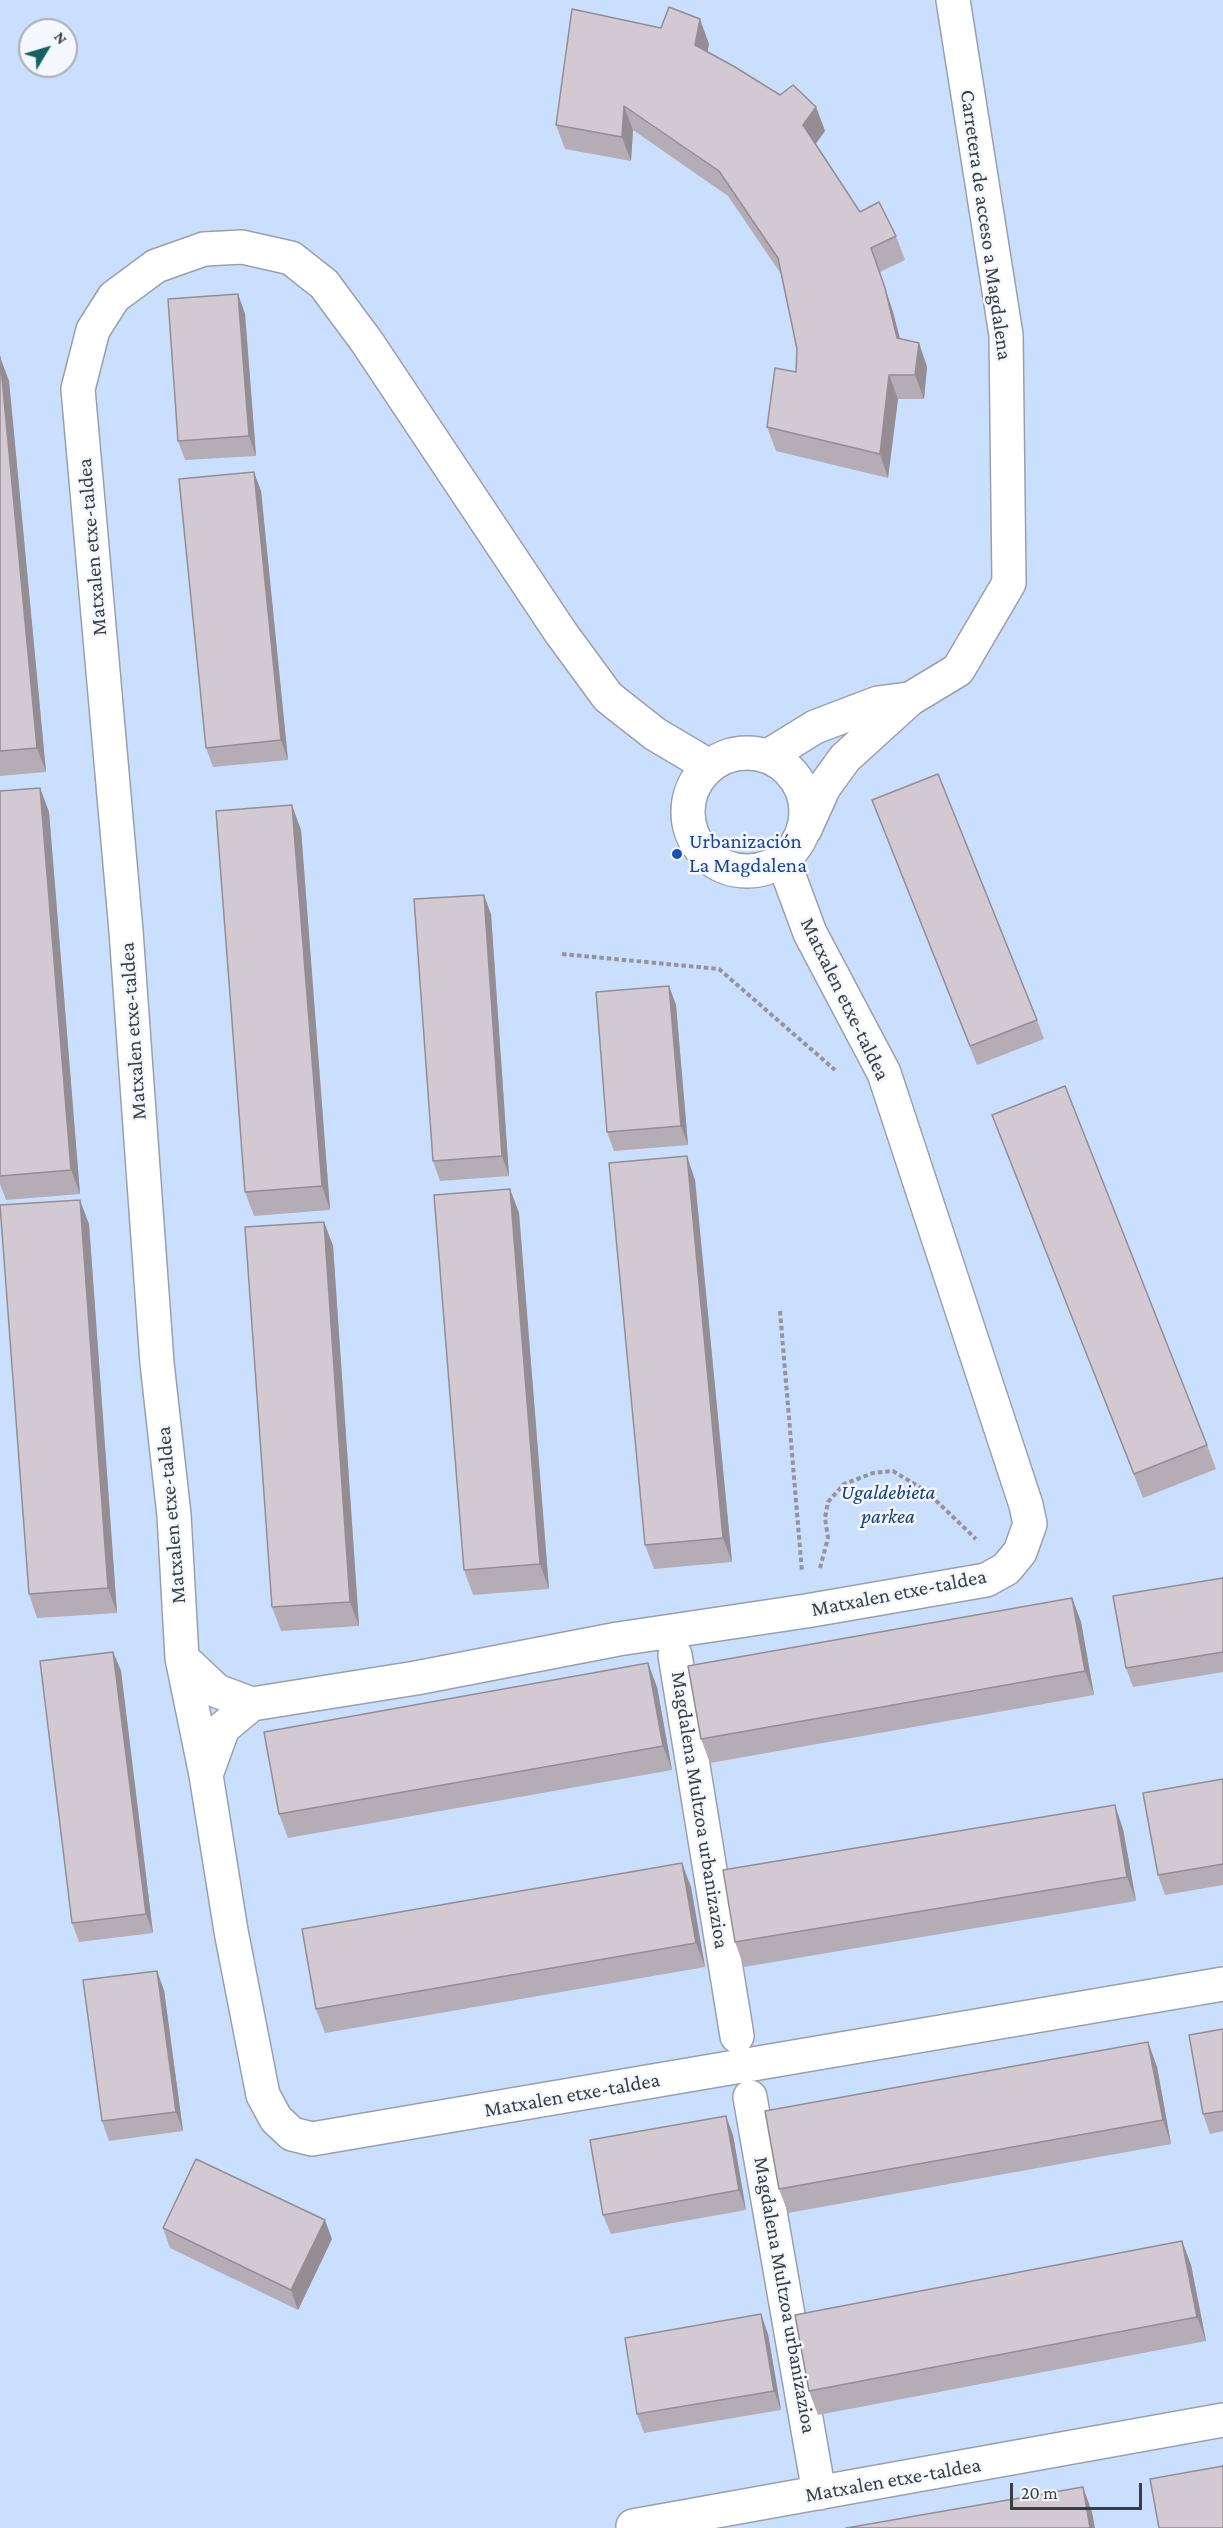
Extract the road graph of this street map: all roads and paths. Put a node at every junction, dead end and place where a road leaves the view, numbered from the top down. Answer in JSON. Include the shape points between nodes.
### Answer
{"nodes":[{"id":1,"x":953,"y":0,"type":"edge"},
{"id":2,"x":910,"y":699,"type":"junction"},
{"id":3,"x":768,"y":756,"type":"junction"},
{"id":4,"x":709,"y":766,"type":"junction"},
{"id":5,"x":805,"y":829,"type":"junction"},
{"id":6,"x":783,"y":860,"type":"junction"},
{"id":7,"x":562,"y":954,"type":"dead end"},
{"id":8,"x":884,"y":1073,"type":"junction"},
{"id":9,"x":780,"y":1311,"type":"dead end"},
{"id":10,"x":1006,"y":1569,"type":"junction"},
{"id":11,"x":806,"y":1611,"type":"junction"},
{"id":12,"x":675,"y":1655,"type":"dead end"},
{"id":13,"x":182,"y":1658,"type":"junction"},
{"id":14,"x":252,"y":1704,"type":"junction"},
{"id":15,"x":206,"y":1775,"type":"junction"},
{"id":16,"x":1223,"y":1984,"type":"edge"},
{"id":17,"x":737,"y":2036,"type":"dead end"},
{"id":18,"x":750,"y":2097,"type":"dead end"},
{"id":19,"x":1223,"y":2420,"type":"edge"},
{"id":20,"x":819,"y":2493,"type":"junction"},
{"id":21,"x":633,"y":2526,"type":"dead end"}],
"edges":[{"from":1,"to":2,"type":"street","name":"Carretera de acceso a Magdalena","via":[[1006,335],[1009,584],[958,670]]},
{"from":2,"to":3,"type":"street","name":"Carretera de acceso a Magdalena","via":[[878,703],[815,727]]},
{"from":2,"to":5,"type":"street","name":"Carretera de acceso a Magdalena","via":[[845,758],[824,787]]},
{"from":3,"to":4,"type":"street","via":[[737,753]]},
{"from":3,"to":5,"type":"street","via":[[784,764],[796,777],[804,793]]},
{"from":4,"to":6,"type":"street","via":[[696,781],[688,801],[688,821],[701,849],[725,867],[745,872],[765,869]]},
{"from":4,"to":13,"type":"street","name":"Matxalen etxe-taldea","via":[[655,734],[608,697],[324,284],[291,258],[242,246],[204,249],[156,266],[114,297],[93,330],[78,390],[126,931],[157,1363],[174,1515]]},
{"from":5,"to":6,"type":"street","via":[[797,846]]},
{"from":6,"to":8,"type":"street","name":"Matxalen etxe-taldea","via":[[810,933]]},
{"from":7,"to":8,"type":"path","via":[[719,969],[852,1085]]},
{"from":8,"to":10,"type":"street","name":"Matxalen etxe-taldea","via":[[1026,1505],[1030,1524],[1020,1552]]},
{"from":9,"to":11,"type":"path"},
{"from":10,"to":11,"type":"street","name":"Matxalen etxe-taldea","via":[[986,1580]]},
{"from":10,"to":11,"type":"path","via":[[926,1491],[893,1471],[873,1473],[844,1484],[828,1502],[828,1538]]},
{"from":11,"to":14,"type":"street","name":"Matxalen etxe-taldea"},
{"from":12,"to":17,"type":"street","name":"Magdalena Multzoa urbanizazioa"},
{"from":13,"to":14,"type":"street","name":"Matxalen etxe-taldea","via":[[217,1691]]},
{"from":13,"to":15,"type":"street","name":"Matxalen etxe-taldea"},
{"from":14,"to":15,"type":"street","name":"Matxalen etxe-taldea","via":[[223,1728]]},
{"from":15,"to":16,"type":"street","name":"Matxalen etxe-taldea","via":[[263,2096],[276,2119],[292,2134],[312,2139]]},
{"from":18,"to":20,"type":"street","name":"Magdalena Multzoa urbanizazioa"},
{"from":19,"to":20,"type":"street","name":"Matxalen etxe-taldea"},
{"from":20,"to":21,"type":"street","name":"Matxalen etxe-taldea"}]}
